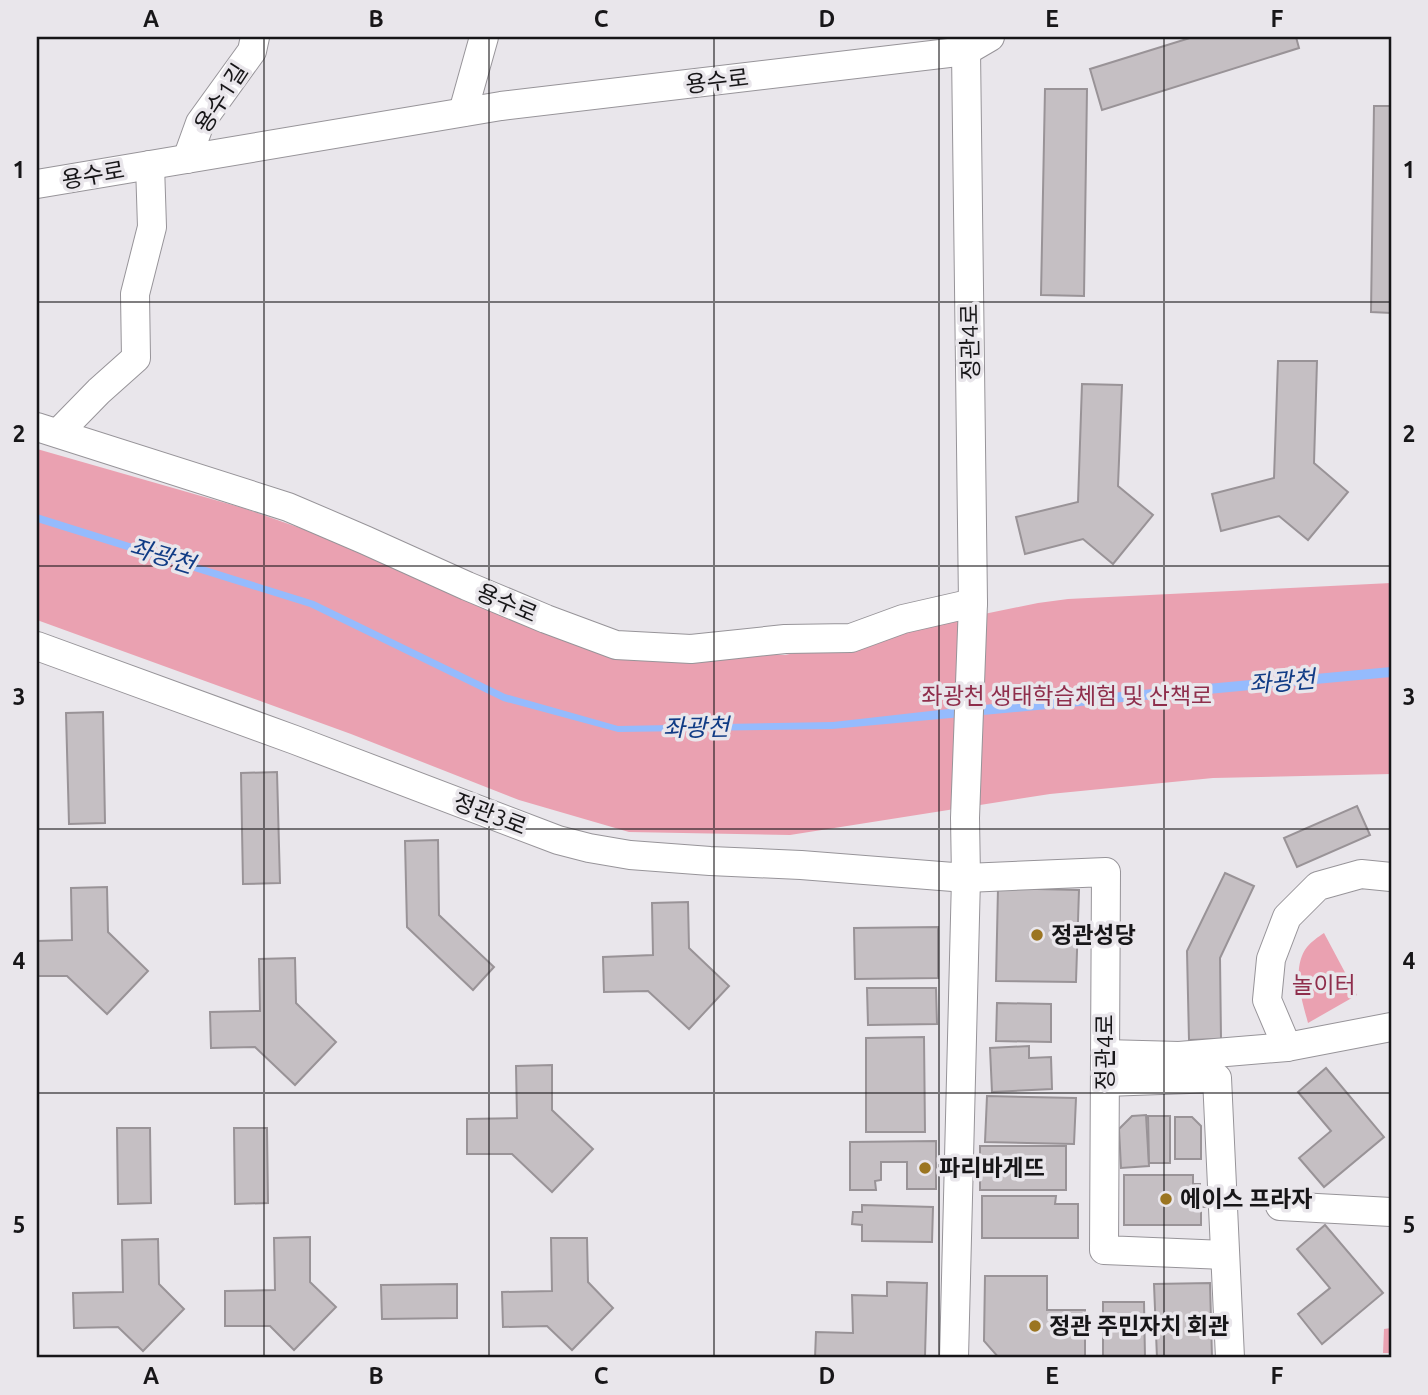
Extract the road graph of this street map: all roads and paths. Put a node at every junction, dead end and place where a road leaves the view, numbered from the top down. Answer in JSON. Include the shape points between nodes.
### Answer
{"nodes":[{"id":1,"x":256,"y":37,"type":"edge"},
{"id":2,"x":484,"y":37,"type":"edge"},
{"id":3,"x":990,"y":37,"type":"edge"},
{"id":4,"x":948,"y":47,"type":"edge"},
{"id":5,"x":463,"y":112,"type":"junction"},
{"id":6,"x":187,"y":159,"type":"junction"},
{"id":7,"x":150,"y":165,"type":"junction"},
{"id":8,"x":37,"y":184,"type":"edge"},
{"id":9,"x":48,"y":430,"type":"edge"},
{"id":10,"x":973,"y":603,"type":"junction"},
{"id":11,"x":37,"y":646,"type":"edge"},
{"id":12,"x":1391,"y":877,"type":"edge"},
{"id":13,"x":966,"y":878,"type":"junction"},
{"id":14,"x":1391,"y":1027,"type":"edge"},
{"id":15,"x":1287,"y":1047,"type":"junction"},
{"id":16,"x":1105,"y":1054,"type":"junction"},
{"id":17,"x":1105,"y":1082,"type":"junction"},
{"id":18,"x":1280,"y":1206,"type":"dead end"},
{"id":19,"x":1391,"y":1212,"type":"edge"},
{"id":20,"x":1225,"y":1255,"type":"junction"},
{"id":21,"x":954,"y":1358,"type":"edge"},
{"id":22,"x":1230,"y":1358,"type":"edge"}],
"edges":[{"from":1,"to":6,"type":"street","name":"용수1길","via":[[252,51],[200,123]]},
{"from":2,"to":5,"type":"street"},
{"from":3,"to":4,"type":"street","name":"용수로"},
{"from":4,"to":5,"type":"street","name":"용수로"},
{"from":4,"to":10,"type":"street","name":"정관4로"},
{"from":5,"to":6,"type":"street","name":"용수로"},
{"from":6,"to":7,"type":"street","name":"용수로"},
{"from":7,"to":8,"type":"street","name":"용수로"},
{"from":7,"to":9,"type":"street","name":"용수로","via":[[152,227],[135,294],[136,358]]},
{"from":9,"to":10,"type":"street","name":"용수로","via":[[288,507],[616,645],[691,649],[785,639],[851,638],[903,619]]},
{"from":10,"to":13,"type":"street","name":"정관4로"},
{"from":11,"to":13,"type":"street","name":"정관3로","via":[[589,848],[644,856]]},
{"from":12,"to":15,"type":"street","via":[[1361,874],[1318,886],[1287,917],[1271,959],[1267,1000]]},
{"from":13,"to":16,"type":"street","name":"정관4로","via":[[1106,872]]},
{"from":13,"to":21,"type":"street"},
{"from":14,"to":15,"type":"street"},
{"from":15,"to":16,"type":"street","via":[[1179,1056]]},
{"from":16,"to":17,"type":"street","name":"정관4로"},
{"from":17,"to":20,"type":"street","name":"정관4로","via":[[1104,1250]]},
{"from":17,"to":20,"type":"street","via":[[1217,1078]]},
{"from":18,"to":19,"type":"street"},
{"from":20,"to":22,"type":"street"}]}
